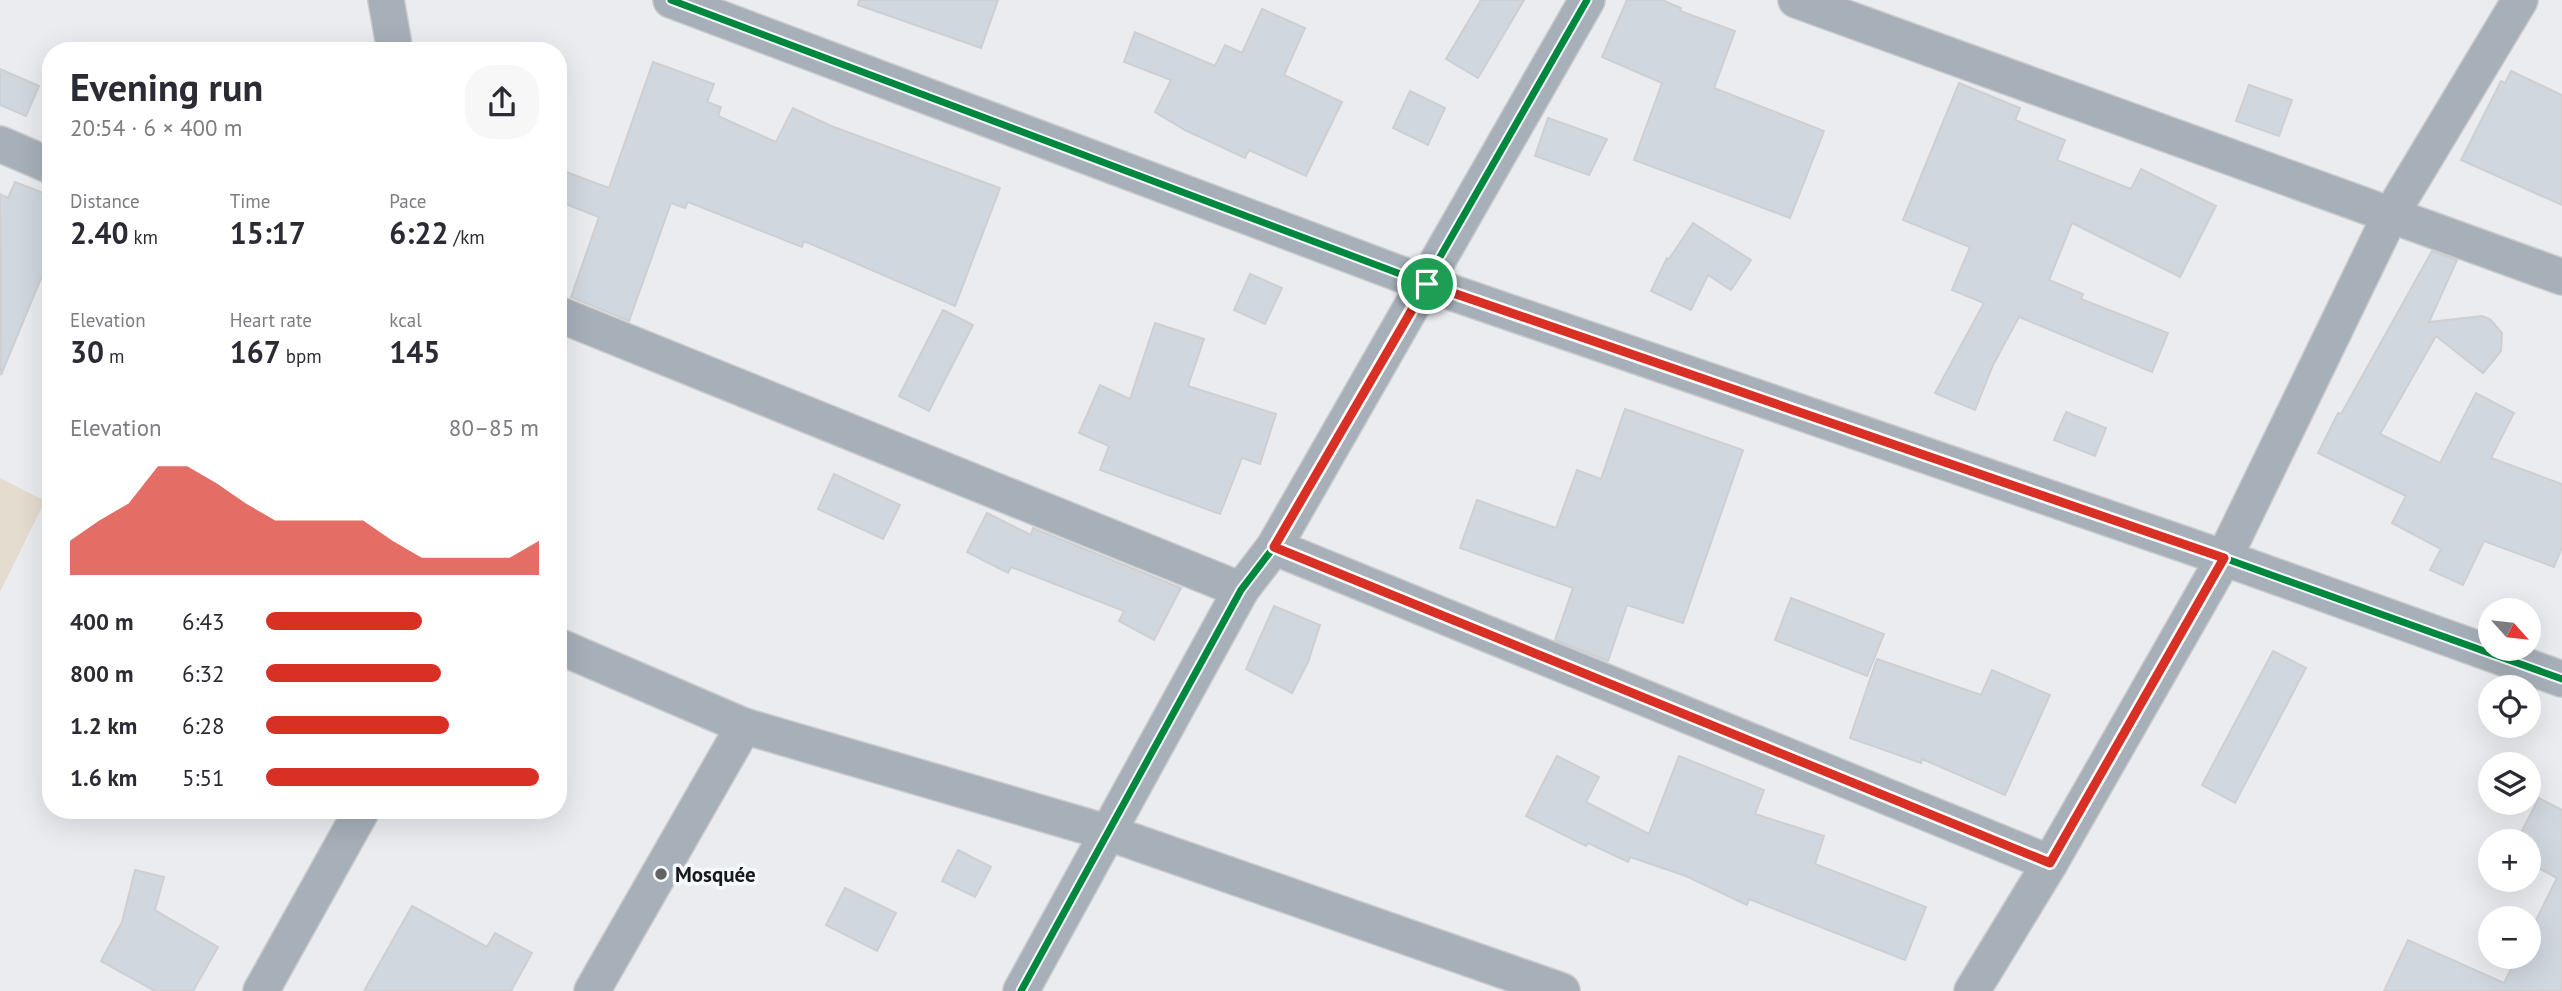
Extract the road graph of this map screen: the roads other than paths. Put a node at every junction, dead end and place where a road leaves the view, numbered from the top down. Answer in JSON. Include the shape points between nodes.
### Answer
{"nodes":[{"id":1,"x":386,"y":0,"type":"edge"},
{"id":2,"x":671,"y":0,"type":"edge"},
{"id":3,"x":1587,"y":0,"type":"edge"},
{"id":4,"x":1796,"y":0,"type":"edge"},
{"id":5,"x":2520,"y":0,"type":"edge"},
{"id":6,"x":393,"y":42,"type":"edge"},
{"id":7,"x":0,"y":144,"type":"edge"},
{"id":8,"x":42,"y":162,"type":"edge"},
{"id":9,"x":2390,"y":216,"type":"junction"},
{"id":10,"x":2562,"y":277,"type":"edge"},
{"id":11,"x":1427,"y":284,"type":"junction"},
{"id":12,"x":567,"y":318,"type":"edge"},
{"id":13,"x":1274,"y":547,"type":"junction"},
{"id":14,"x":2224,"y":558,"type":"junction"},
{"id":15,"x":1241,"y":590,"type":"junction"},
{"id":16,"x":567,"y":650,"type":"edge"},
{"id":17,"x":2562,"y":679,"type":"edge"},
{"id":18,"x":744,"y":726,"type":"junction"},
{"id":19,"x":357,"y":819,"type":"edge"},
{"id":20,"x":1109,"y":833,"type":"junction"},
{"id":21,"x":2050,"y":863,"type":"junction"},
{"id":22,"x":261,"y":991,"type":"edge"},
{"id":23,"x":593,"y":991,"type":"edge"},
{"id":24,"x":1021,"y":991,"type":"edge"},
{"id":25,"x":1562,"y":991,"type":"edge"},
{"id":26,"x":1972,"y":991,"type":"edge"}],
"edges":[{"from":1,"to":6,"type":"street"},
{"from":2,"to":11,"type":"street"},
{"from":3,"to":11,"type":"street"},
{"from":4,"to":9,"type":"street"},
{"from":5,"to":9,"type":"street"},
{"from":7,"to":8,"type":"street"},
{"from":9,"to":10,"type":"street"},
{"from":9,"to":14,"type":"street"},
{"from":11,"to":13,"type":"street"},
{"from":11,"to":14,"type":"street"},
{"from":12,"to":15,"type":"street"},
{"from":13,"to":15,"type":"street"},
{"from":13,"to":21,"type":"street"},
{"from":14,"to":17,"type":"street"},
{"from":14,"to":21,"type":"street"},
{"from":15,"to":20,"type":"street"},
{"from":16,"to":18,"type":"street"},
{"from":18,"to":20,"type":"street"},
{"from":18,"to":23,"type":"street"},
{"from":19,"to":22,"type":"street"},
{"from":20,"to":24,"type":"street"},
{"from":20,"to":25,"type":"street"},
{"from":21,"to":26,"type":"street"}]}
